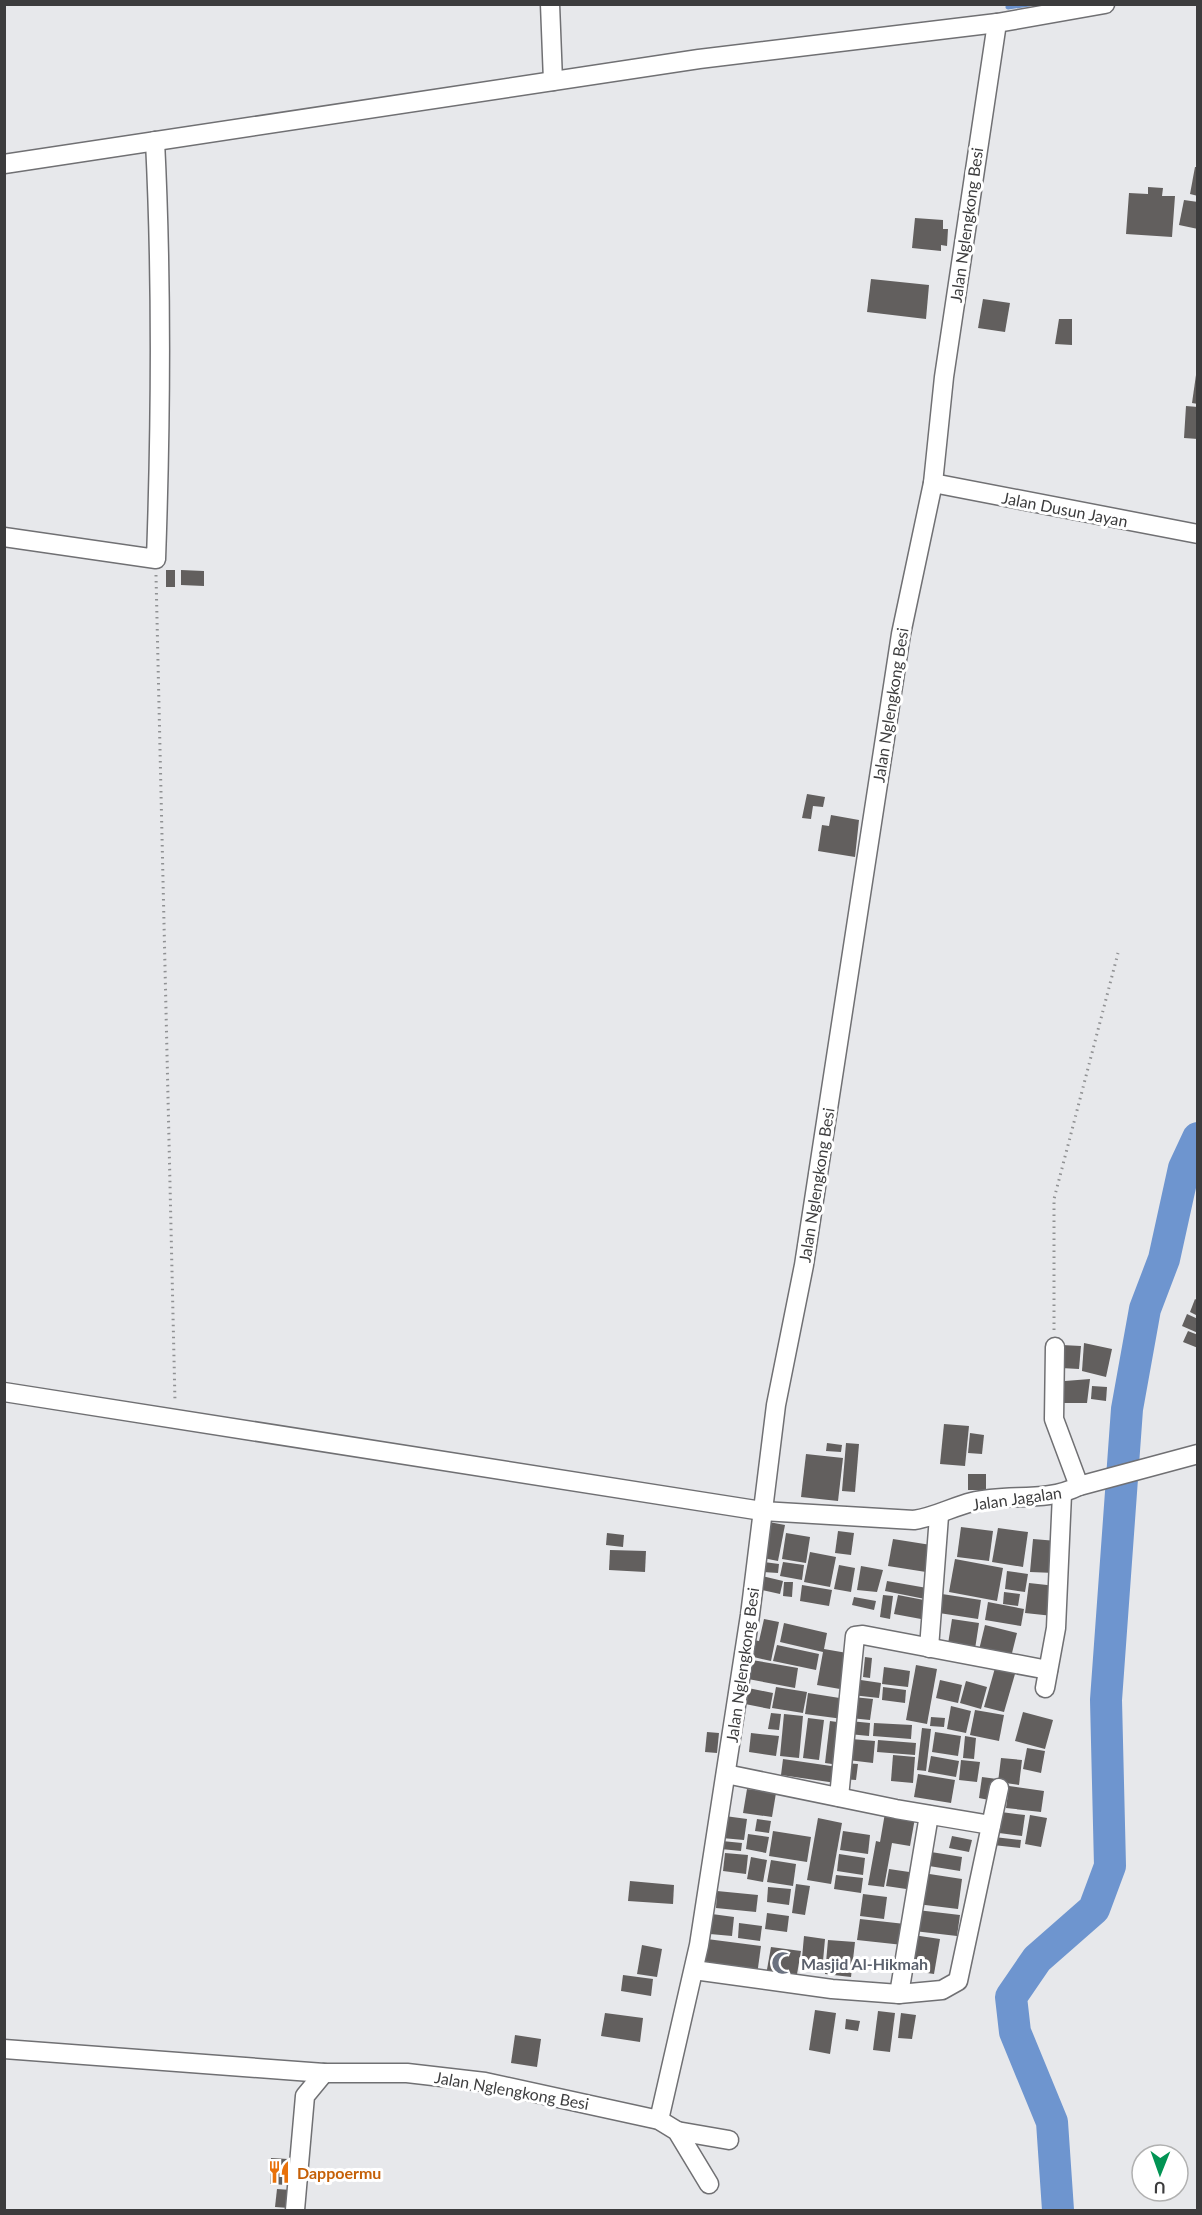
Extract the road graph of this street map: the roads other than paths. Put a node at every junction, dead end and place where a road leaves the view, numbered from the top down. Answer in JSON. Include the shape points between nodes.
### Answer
{"nodes":[{"id":1,"x":550,"y":4,"type":"edge"},
{"id":2,"x":1105,"y":4,"type":"edge"},
{"id":3,"x":996,"y":23,"type":"junction"},
{"id":4,"x":553,"y":81,"type":"junction"},
{"id":5,"x":155,"y":141,"type":"junction"},
{"id":6,"x":4,"y":164,"type":"edge"},
{"id":7,"x":933,"y":483,"type":"junction"},
{"id":8,"x":1197,"y":534,"type":"edge"},
{"id":9,"x":4,"y":537,"type":"edge"},
{"id":10,"x":1054,"y":1347,"type":"road end"},
{"id":11,"x":4,"y":1392,"type":"edge"},
{"id":12,"x":1197,"y":1454,"type":"edge"},
{"id":13,"x":1071,"y":1490,"type":"junction"},
{"id":14,"x":762,"y":1511,"type":"junction"},
{"id":15,"x":939,"y":1516,"type":"junction"},
{"id":16,"x":929,"y":1648,"type":"junction"},
{"id":17,"x":726,"y":1774,"type":"junction"},
{"id":18,"x":999,"y":1788,"type":"dead end"},
{"id":19,"x":839,"y":1797,"type":"junction"},
{"id":20,"x":929,"y":1815,"type":"junction"},
{"id":21,"x":992,"y":1825,"type":"junction"},
{"id":22,"x":694,"y":1970,"type":"junction"},
{"id":23,"x":898,"y":1994,"type":"junction"},
{"id":24,"x":4,"y":2049,"type":"edge"},
{"id":25,"x":286,"y":2070,"type":"junction"},
{"id":26,"x":324,"y":2073,"type":"junction"},
{"id":27,"x":305,"y":2096,"type":"junction"},
{"id":28,"x":659,"y":2120,"type":"junction"},
{"id":29,"x":677,"y":2131,"type":"junction"},
{"id":30,"x":729,"y":2140,"type":"dead end"},
{"id":31,"x":709,"y":2184,"type":"dead end"},
{"id":32,"x":295,"y":2211,"type":"edge"}],
"edges":[{"from":1,"to":4,"type":"street"},
{"from":2,"to":3,"type":"street"},
{"from":3,"to":4,"type":"street","via":[[710,57]]},
{"from":3,"to":7,"type":"street","name":"Jalan Nglengkong Besi","via":[[944,377]]},
{"from":4,"to":5,"type":"street"},
{"from":5,"to":6,"type":"street"},
{"from":5,"to":9,"type":"street","via":[[160,368],[156,559]]},
{"from":7,"to":8,"type":"street","name":"Jalan Dusun Jayan"},
{"from":7,"to":14,"type":"street","name":"Jalan Nglengkong Besi","via":[[901,634]]},
{"from":10,"to":13,"type":"street","via":[[1054,1419]]},
{"from":11,"to":14,"type":"street","name":"Jalan Jagalan"},
{"from":12,"to":13,"type":"street","name":"Jalan Jagalan"},
{"from":13,"to":15,"type":"street","name":"Jalan Jagalan","via":[[973,1502]]},
{"from":13,"to":16,"type":"street","via":[[1056,1628],[1046,1679]]},
{"from":14,"to":15,"type":"street","name":"Jalan Jagalan","via":[[914,1520]]},
{"from":14,"to":17,"type":"street","name":"Jalan Nglengkong Besi"},
{"from":15,"to":16,"type":"street"},
{"from":16,"to":19,"type":"street","via":[[855,1636]]},
{"from":17,"to":19,"type":"street"},
{"from":17,"to":22,"type":"street","name":"Jalan Nglengkong Besi"},
{"from":18,"to":21,"type":"street"},
{"from":19,"to":20,"type":"street"},
{"from":20,"to":21,"type":"street"},
{"from":20,"to":23,"type":"street"},
{"from":21,"to":23,"type":"street","via":[[958,1981],[942,1990]]},
{"from":22,"to":23,"type":"street"},
{"from":22,"to":28,"type":"street","name":"Jalan Nglengkong Besi"},
{"from":24,"to":25,"type":"street","name":"Jalan Nglengkong Besi"},
{"from":25,"to":26,"type":"street","name":"Jalan Nglengkong Besi"},
{"from":25,"to":27,"type":"street"},
{"from":26,"to":27,"type":"street"},
{"from":26,"to":28,"type":"street","name":"Jalan Nglengkong Besi","via":[[407,2073],[485,2082]]},
{"from":27,"to":32,"type":"street"},
{"from":28,"to":29,"type":"street"},
{"from":29,"to":30,"type":"street"},
{"from":29,"to":31,"type":"street"}]}
